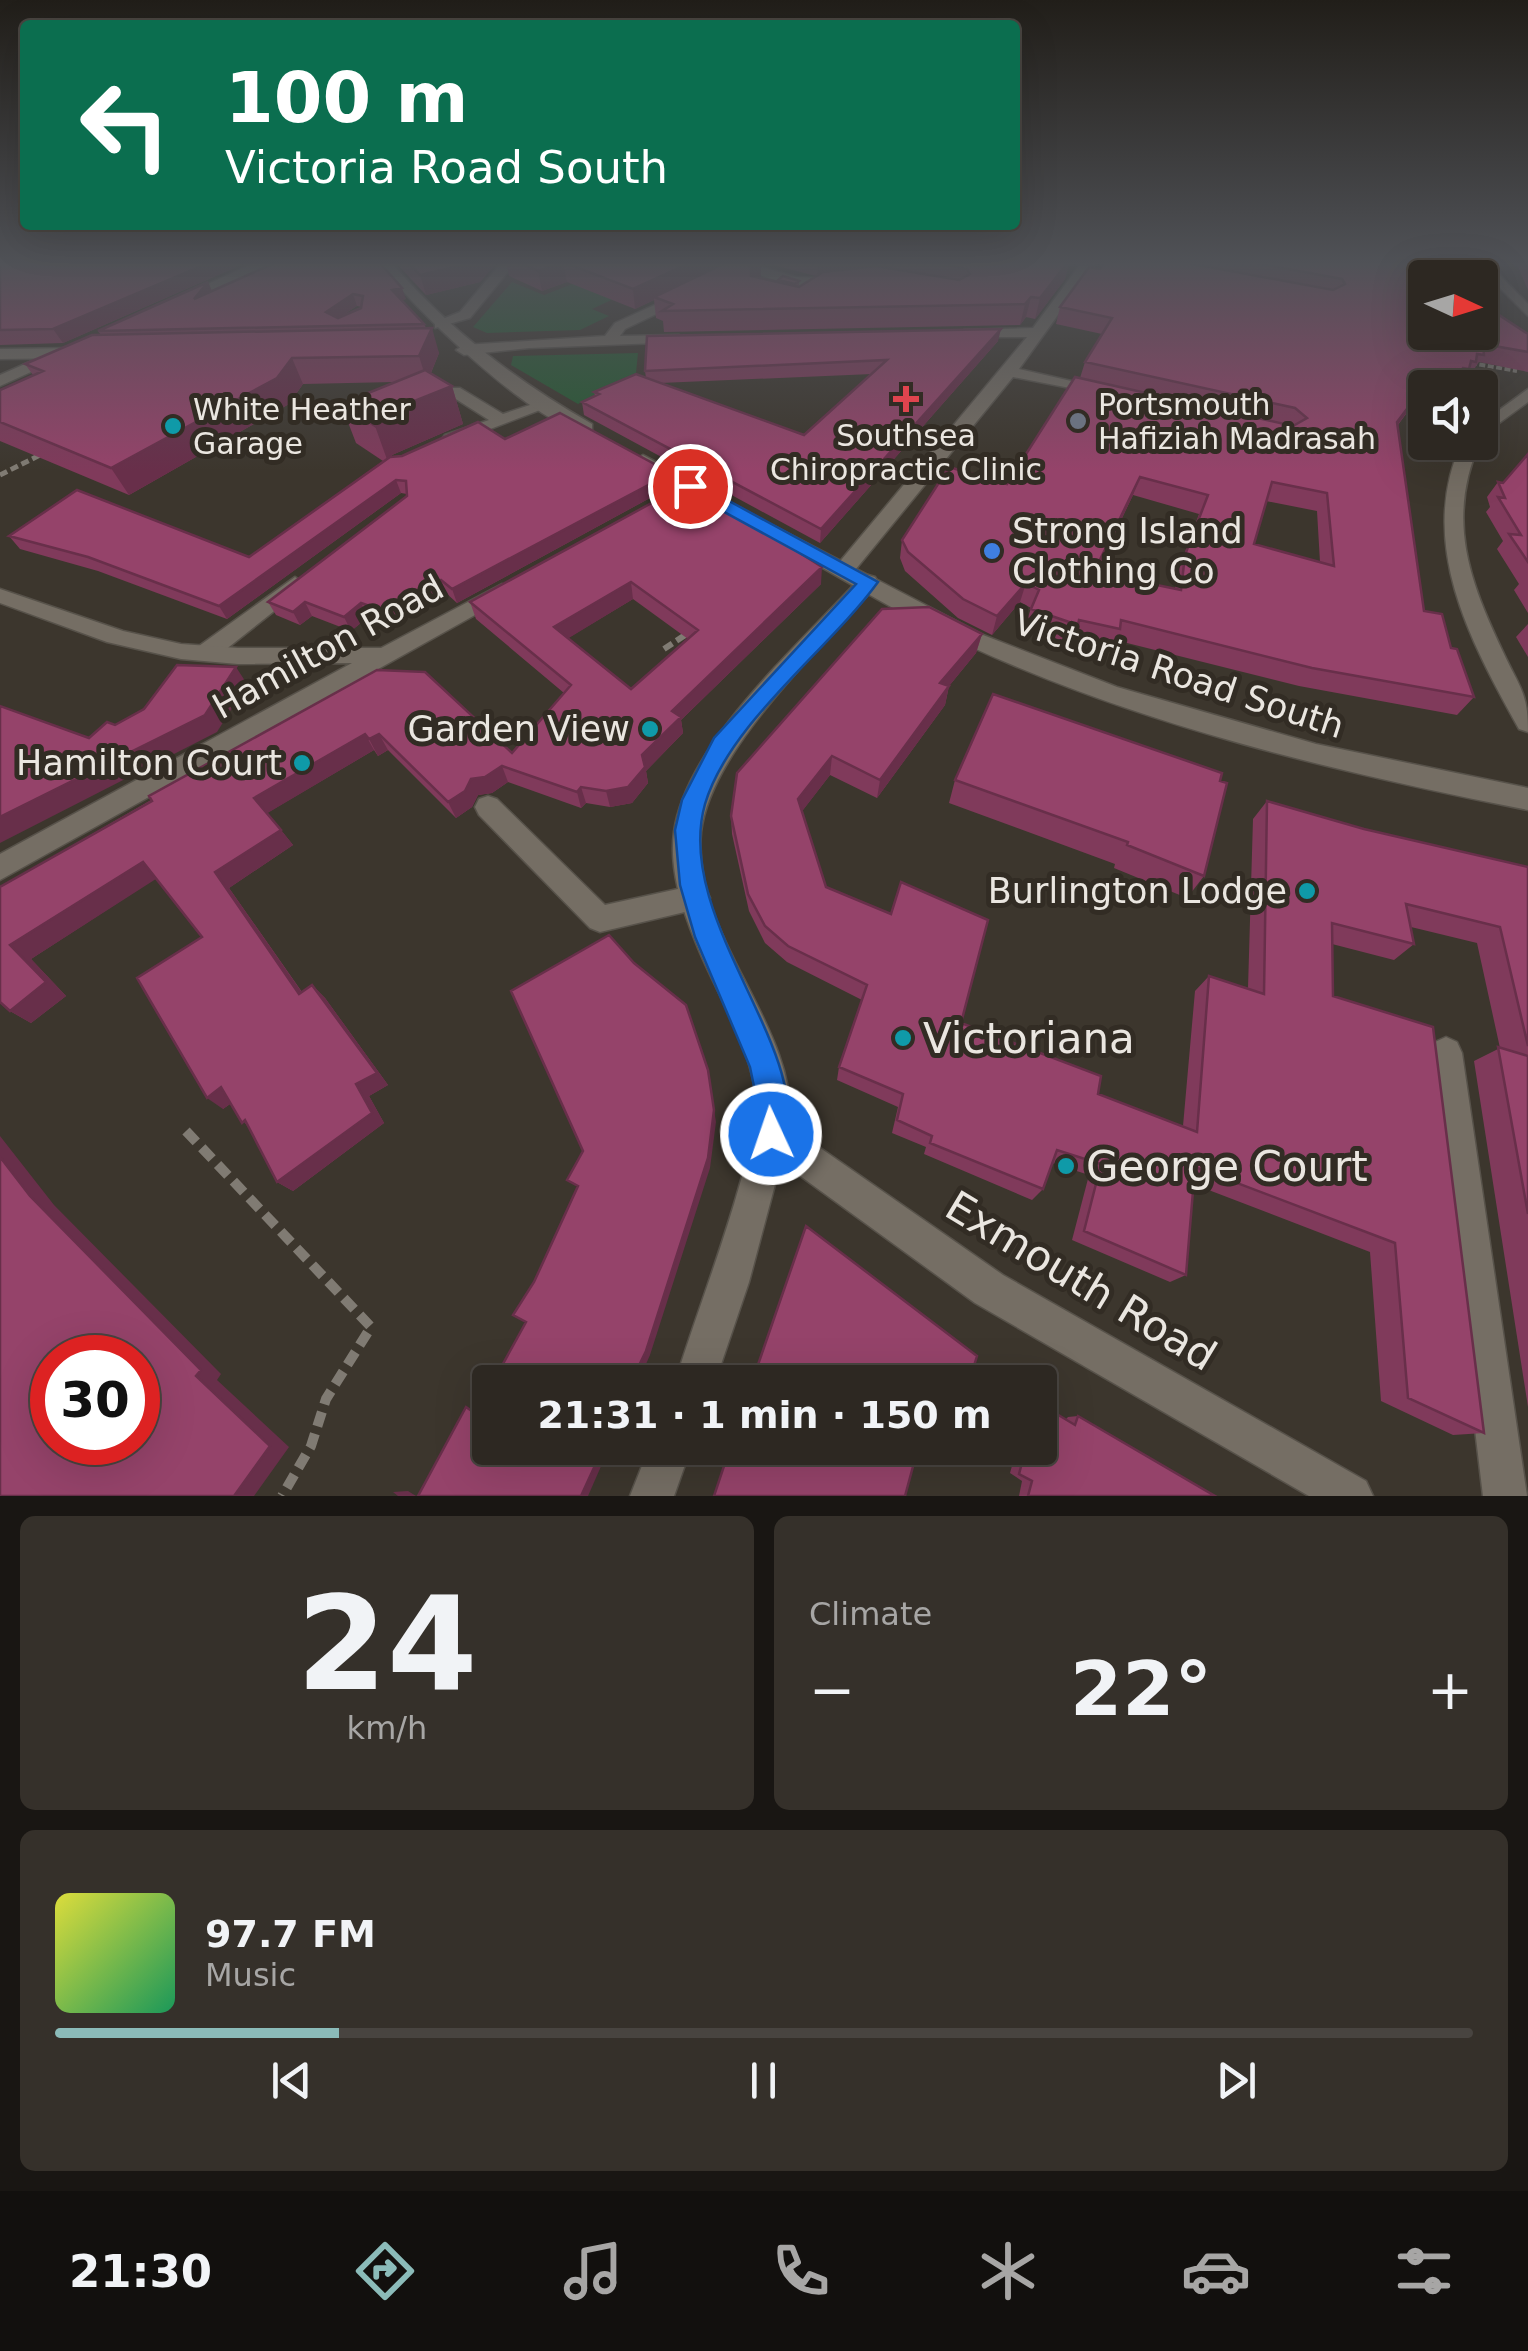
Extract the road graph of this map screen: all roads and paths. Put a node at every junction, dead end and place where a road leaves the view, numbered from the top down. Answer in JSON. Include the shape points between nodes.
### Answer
{"nodes":[{"id":1,"x":443,"y":332,"type":"edge"},
{"id":2,"x":456,"y":332,"type":"edge"},
{"id":3,"x":616,"y":332,"type":"edge"},
{"id":4,"x":1038,"y":332,"type":"joint"},
{"id":5,"x":960,"y":333,"type":"edge"},
{"id":6,"x":687,"y":339,"type":"edge"},
{"id":7,"x":451,"y":341,"type":"junction"},
{"id":8,"x":609,"y":341,"type":"junction"},
{"id":9,"x":98,"y":345,"type":"edge"},
{"id":10,"x":62,"y":353,"type":"junction"},
{"id":11,"x":0,"y":354,"type":"edge"},
{"id":12,"x":1454,"y":359,"type":"edge"},
{"id":13,"x":1009,"y":371,"type":"junction"},
{"id":14,"x":1528,"y":373,"type":"edge"},
{"id":15,"x":0,"y":381,"type":"edge"},
{"id":16,"x":454,"y":391,"type":"dead end"},
{"id":17,"x":1528,"y":394,"type":"edge"},
{"id":18,"x":1120,"y":396,"type":"edge"},
{"id":19,"x":545,"y":405,"type":"junction"},
{"id":20,"x":1498,"y":418,"type":"edge"},
{"id":21,"x":501,"y":420,"type":"junction"},
{"id":22,"x":429,"y":448,"type":"edge"},
{"id":23,"x":48,"y":451,"type":"edge"},
{"id":24,"x":1462,"y":460,"type":"edge"},
{"id":25,"x":0,"y":475,"type":"edge"},
{"id":26,"x":690,"y":486,"type":"junction"},
{"id":27,"x":660,"y":504,"type":"edge"},
{"id":28,"x":312,"y":572,"type":"edge"},
{"id":29,"x":856,"y":576,"type":"junction"},
{"id":30,"x":517,"y":582,"type":"edge"},
{"id":31,"x":0,"y":596,"type":"edge"},
{"id":32,"x":698,"y":627,"type":"edge"},
{"id":33,"x":664,"y":649,"type":"dead end"},
{"id":34,"x":207,"y":652,"type":"junction"},
{"id":35,"x":384,"y":656,"type":"junction"},
{"id":36,"x":1528,"y":722,"type":"edge"},
{"id":37,"x":1528,"y":799,"type":"edge"},
{"id":38,"x":488,"y":807,"type":"dead end"},
{"id":39,"x":0,"y":868,"type":"edge"},
{"id":40,"x":696,"y":898,"type":"junction"},
{"id":41,"x":1446,"y":1053,"type":"dead end"},
{"id":42,"x":186,"y":1132,"type":"dead end"},
{"id":43,"x":771,"y":1134,"type":"junction"},
{"id":44,"x":700,"y":1365,"type":"edge"},
{"id":45,"x":664,"y":1465,"type":"edge"},
{"id":46,"x":282,"y":1496,"type":"edge"},
{"id":47,"x":652,"y":1496,"type":"edge"},
{"id":48,"x":1351,"y":1496,"type":"edge"},
{"id":49,"x":1505,"y":1496,"type":"edge"}],
"edges":[{"from":1,"to":7,"type":"street","name":"Victoria Road South"},
{"from":2,"to":7,"type":"street"},
{"from":3,"to":8,"type":"street"},
{"from":4,"to":5,"type":"street"},
{"from":4,"to":13,"type":"street"},
{"from":6,"to":8,"type":"street"},
{"from":7,"to":8,"type":"street"},
{"from":7,"to":19,"type":"street","name":"Victoria Road South"},
{"from":9,"to":10,"type":"street"},
{"from":10,"to":11,"type":"street"},
{"from":10,"to":15,"type":"street"},
{"from":12,"to":14,"type":"path"},
{"from":13,"to":18,"type":"street"},
{"from":13,"to":29,"type":"street"},
{"from":16,"to":21,"type":"street"},
{"from":17,"to":20,"type":"street"},
{"from":19,"to":21,"type":"street"},
{"from":19,"to":26,"type":"street","name":"Victoria Road South"},
{"from":21,"to":22,"type":"street"},
{"from":23,"to":25,"type":"path"},
{"from":24,"to":36,"type":"street","via":[[1452,494],[1458,559],[1486,642]]},
{"from":26,"to":27,"type":"street"},
{"from":26,"to":29,"type":"street","name":"Victoria Road South"},
{"from":28,"to":34,"type":"street"},
{"from":29,"to":37,"type":"street","name":"Victoria Road South","via":[[972,638],[1080,682],[1359,766]]},
{"from":29,"to":40,"type":"street","via":[[708,766],[687,830]]},
{"from":30,"to":35,"type":"street","name":"Hamilton Road"},
{"from":31,"to":34,"type":"street","via":[[118,638]]},
{"from":32,"to":33,"type":"path"},
{"from":34,"to":35,"type":"street"},
{"from":35,"to":39,"type":"street","name":"Hamilton Road"},
{"from":38,"to":40,"type":"street","via":[[600,919]]},
{"from":40,"to":43,"type":"street","via":[[765,1066],[774,1106]]},
{"from":41,"to":49,"type":"street"},
{"from":42,"to":46,"type":"path","via":[[371,1327],[326,1400],[312,1446]]},
{"from":43,"to":44,"type":"street"},
{"from":43,"to":48,"type":"street","name":"Exmouth Road","via":[[990,1289]]},
{"from":45,"to":47,"type":"street"}]}
